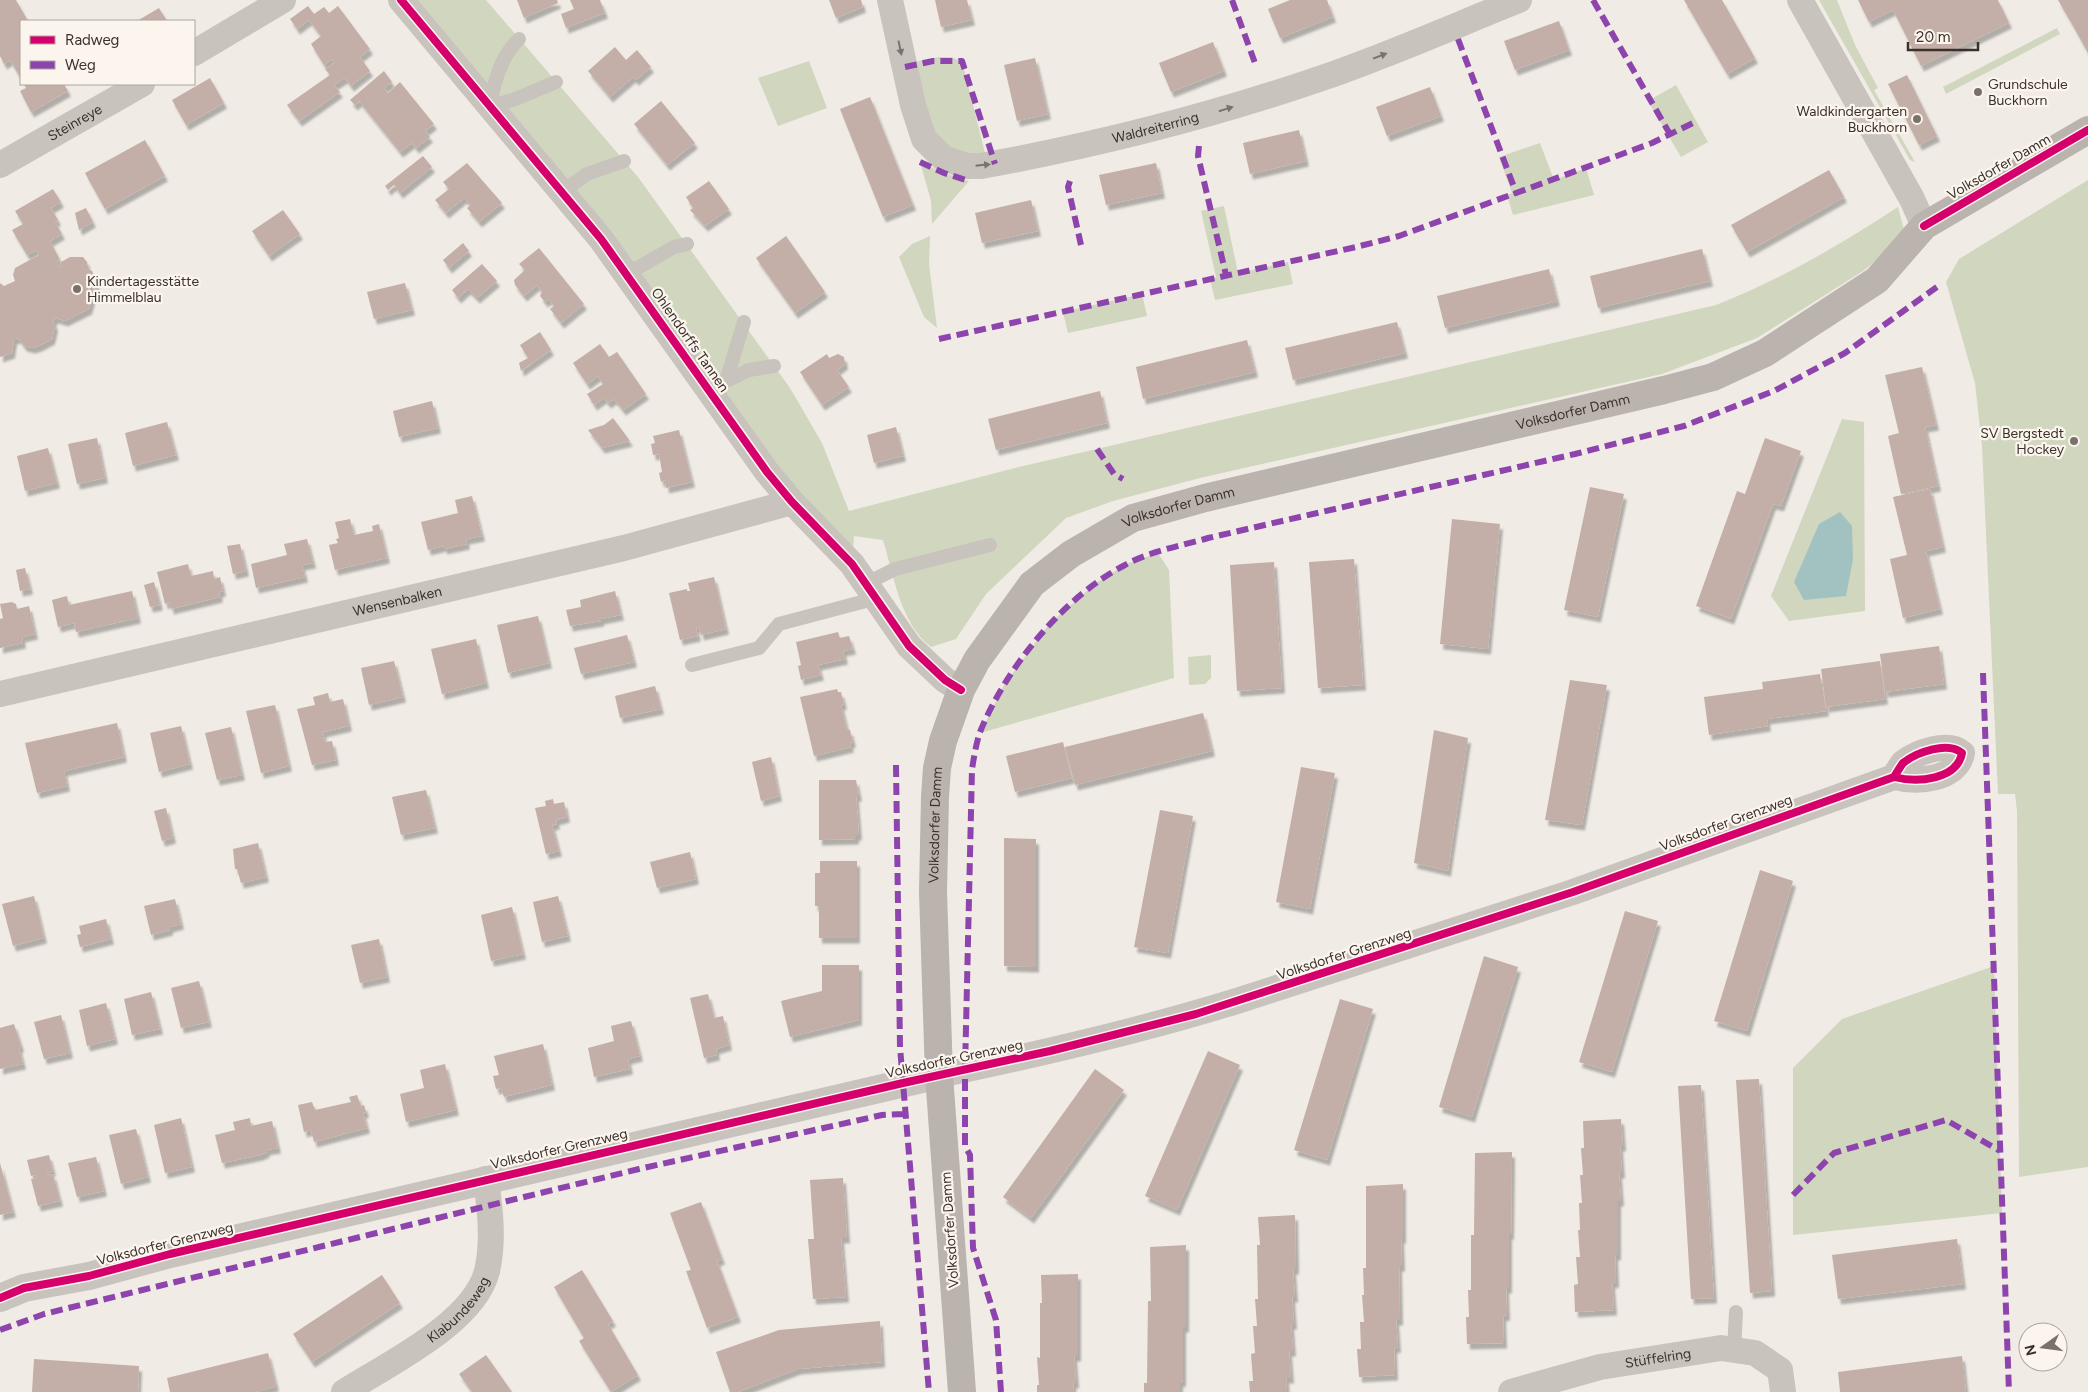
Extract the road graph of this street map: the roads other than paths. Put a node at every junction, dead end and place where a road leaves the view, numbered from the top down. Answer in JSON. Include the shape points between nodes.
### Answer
{"nodes":[{"id":1,"x":283,"y":0,"type":"edge"},
{"id":2,"x":401,"y":0,"type":"edge"},
{"id":3,"x":890,"y":0,"type":"edge"},
{"id":4,"x":1519,"y":0,"type":"edge"},
{"id":5,"x":1800,"y":0,"type":"edge"},
{"id":6,"x":520,"y":39,"type":"dead end"},
{"id":7,"x":195,"y":52,"type":"edge"},
{"id":8,"x":556,"y":82,"type":"dead end"},
{"id":9,"x":140,"y":85,"type":"edge"},
{"id":10,"x":490,"y":106,"type":"junction"},
{"id":11,"x":2088,"y":130,"type":"edge"},
{"id":12,"x":2,"y":158,"type":"edge"},
{"id":13,"x":624,"y":161,"type":"dead end"},
{"id":14,"x":562,"y":192,"type":"junction"},
{"id":15,"x":1924,"y":226,"type":"junction"},
{"id":16,"x":687,"y":244,"type":"dead end"},
{"id":17,"x":628,"y":274,"type":"junction"},
{"id":18,"x":744,"y":322,"type":"dead end"},
{"id":19,"x":774,"y":366,"type":"dead end"},
{"id":20,"x":719,"y":387,"type":"junction"},
{"id":21,"x":792,"y":502,"type":"junction"},
{"id":22,"x":990,"y":545,"type":"dead end"},
{"id":23,"x":872,"y":591,"type":"junction"},
{"id":24,"x":692,"y":665,"type":"dead end"},
{"id":25,"x":961,"y":690,"type":"junction"},
{"id":26,"x":0,"y":694,"type":"edge"},
{"id":27,"x":1894,"y":777,"type":"dead end"},
{"id":28,"x":939,"y":1075,"type":"junction"},
{"id":29,"x":486,"y":1179,"type":"junction"},
{"id":30,"x":0,"y":1298,"type":"edge"},
{"id":31,"x":1736,"y":1312,"type":"dead end"},
{"id":32,"x":1734,"y":1350,"type":"junction"},
{"id":33,"x":344,"y":1392,"type":"edge"},
{"id":34,"x":962,"y":1392,"type":"edge"},
{"id":35,"x":1511,"y":1392,"type":"edge"},
{"id":36,"x":1783,"y":1392,"type":"edge"}],
"edges":[{"from":1,"to":7,"type":"street"},
{"from":2,"to":10,"type":"street","name":"Ohlendorffs Tannen"},
{"from":3,"to":4,"type":"street","name":"Waldreiterring","one_way":true,"via":[[913,105],[924,139],[943,158],[967,166],[981,166],[1163,127],[1267,96],[1324,77]]},
{"from":5,"to":15,"type":"street"},
{"from":6,"to":10,"type":"lane","via":[[503,60],[492,88]]},
{"from":8,"to":10,"type":"lane"},
{"from":9,"to":12,"type":"street","name":"Steinreye"},
{"from":10,"to":14,"type":"street","name":"Ohlendorffs Tannen"},
{"from":11,"to":15,"type":"main road","name":"Volksdorfer Damm"},
{"from":13,"to":14,"type":"lane","via":[[586,174]]},
{"from":14,"to":17,"type":"street","name":"Ohlendorffs Tannen"},
{"from":15,"to":25,"type":"main road","name":"Volksdorfer Damm","via":[[1876,280],[1766,353],[1713,377],[1133,518],[1070,554],[1032,584],[977,660]]},
{"from":16,"to":17,"type":"lane","via":[[674,247]]},
{"from":17,"to":20,"type":"street","name":"Ohlendorffs Tannen"},
{"from":18,"to":20,"type":"lane"},
{"from":19,"to":20,"type":"lane","via":[[749,370]]},
{"from":20,"to":21,"type":"street","name":"Ohlendorffs Tannen","via":[[767,472]]},
{"from":21,"to":23,"type":"street","name":"Ohlendorffs Tannen","via":[[852,564]]},
{"from":21,"to":26,"type":"street","name":"Wensenbalken","via":[[614,550]]},
{"from":22,"to":23,"type":"lane","via":[[895,569]]},
{"from":23,"to":24,"type":"lane","via":[[778,624],[759,648]]},
{"from":23,"to":25,"type":"street","name":"Ohlendorffs Tannen","via":[[908,646],[945,680]]},
{"from":25,"to":28,"type":"main road","name":"Volksdorfer Damm","via":[[943,741],[934,807],[933,892]]},
{"from":27,"to":28,"type":"street","name":"Volksdorfer Grenzweg","via":[[1573,892],[1231,1003],[1050,1051]]},
{"from":28,"to":29,"type":"street","name":"Volksdorfer Grenzweg"},
{"from":28,"to":34,"type":"main road","name":"Volksdorfer Damm"},
{"from":29,"to":30,"type":"street","name":"Volksdorfer Grenzweg","via":[[89,1276],[24,1288]]},
{"from":29,"to":33,"type":"street","name":"Klabundeweg","via":[[491,1228],[488,1264],[480,1289],[468,1307],[441,1330]]},
{"from":31,"to":32,"type":"lane"},
{"from":32,"to":35,"type":"street","name":"Stüffelring","via":[[1721,1348],[1600,1368]]},
{"from":32,"to":36,"type":"street","name":"Stüffelring","via":[[1754,1353],[1780,1370]]}]}
